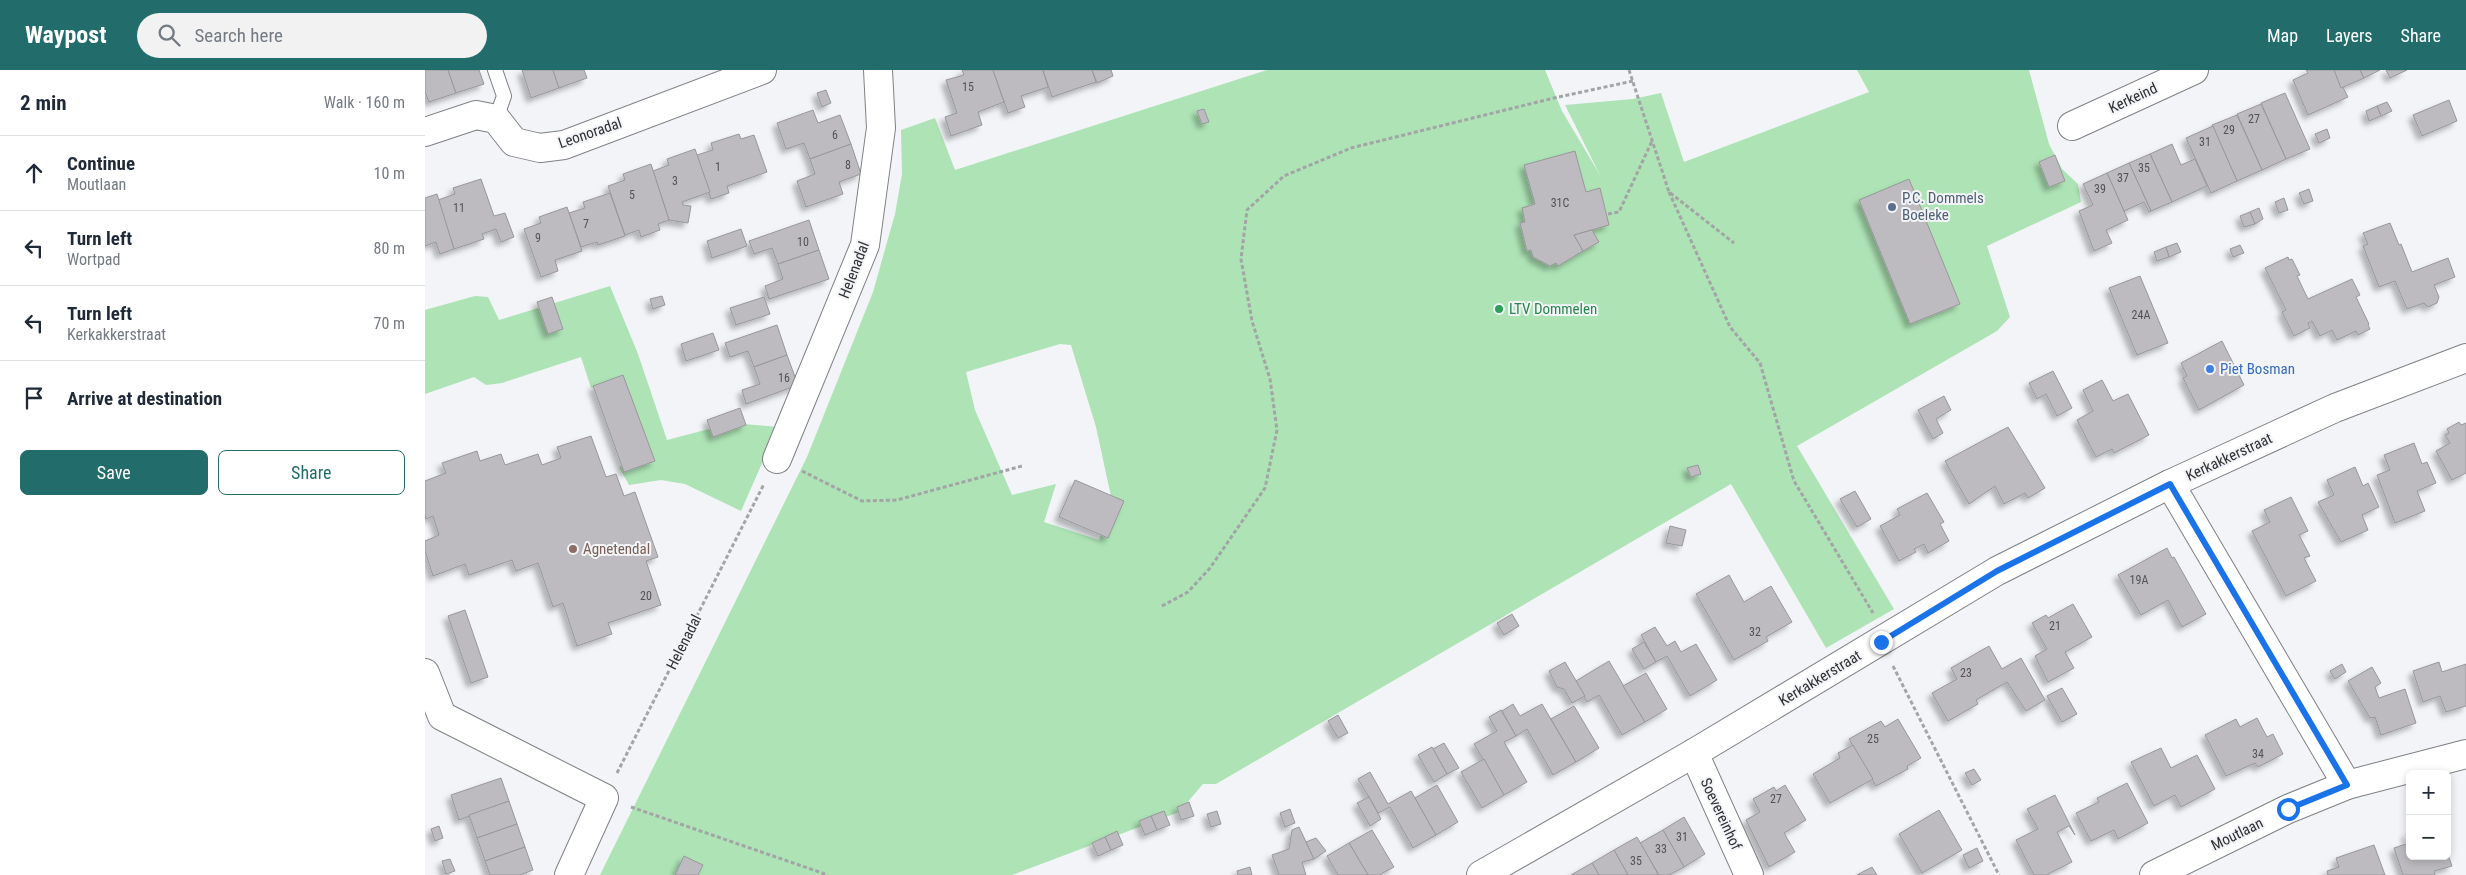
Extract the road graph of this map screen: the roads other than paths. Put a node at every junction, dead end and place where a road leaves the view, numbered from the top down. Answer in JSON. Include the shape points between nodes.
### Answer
{"nodes":[{"id":1,"x":495,"y":70,"type":"edge"},
{"id":2,"x":762,"y":70,"type":"edge"},
{"id":3,"x":878,"y":70,"type":"edge"},
{"id":4,"x":2194,"y":70,"type":"edge"},
{"id":5,"x":496,"y":119,"type":"junction"},
{"id":6,"x":2072,"y":126,"type":"dead end"},
{"id":7,"x":425,"y":132,"type":"edge"},
{"id":8,"x":2466,"y":358,"type":"edge"},
{"id":9,"x":777,"y":459,"type":"road end"},
{"id":10,"x":2170,"y":484,"type":"junction"},
{"id":11,"x":425,"y":672,"type":"edge"},
{"id":12,"x":1694,"y":753,"type":"junction"},
{"id":13,"x":2466,"y":754,"type":"edge"},
{"id":14,"x":2347,"y":785,"type":"junction"},
{"id":15,"x":569,"y":875,"type":"edge"},
{"id":16,"x":1481,"y":875,"type":"edge"},
{"id":17,"x":1749,"y":875,"type":"edge"},
{"id":18,"x":2154,"y":875,"type":"edge"}],
"edges":[{"from":1,"to":5,"type":"lane","via":[[504,96]]},
{"from":2,"to":5,"type":"street","name":"Leonoradal","via":[[564,145],[539,148],[514,142]]},
{"from":3,"to":9,"type":"street","name":"Helenadal","via":[[881,128],[865,245]]},
{"from":4,"to":6,"type":"street","name":"Kerkeind"},
{"from":5,"to":7,"type":"street","via":[[476,115]]},
{"from":8,"to":10,"type":"street","name":"Kerkakkerstraat","via":[[2335,408]]},
{"from":10,"to":12,"type":"street","name":"Kerkakkerstraat","via":[[1997,571]]},
{"from":10,"to":14,"type":"street"},
{"from":11,"to":15,"type":"street","via":[[443,716],[605,798]]},
{"from":12,"to":16,"type":"street","name":"Kerkakkerstraat"},
{"from":12,"to":17,"type":"street","name":"Soevereinhof"},
{"from":13,"to":14,"type":"street","name":"Moutlaan"},
{"from":14,"to":18,"type":"street","name":"Moutlaan","via":[[2288,809]]}]}
